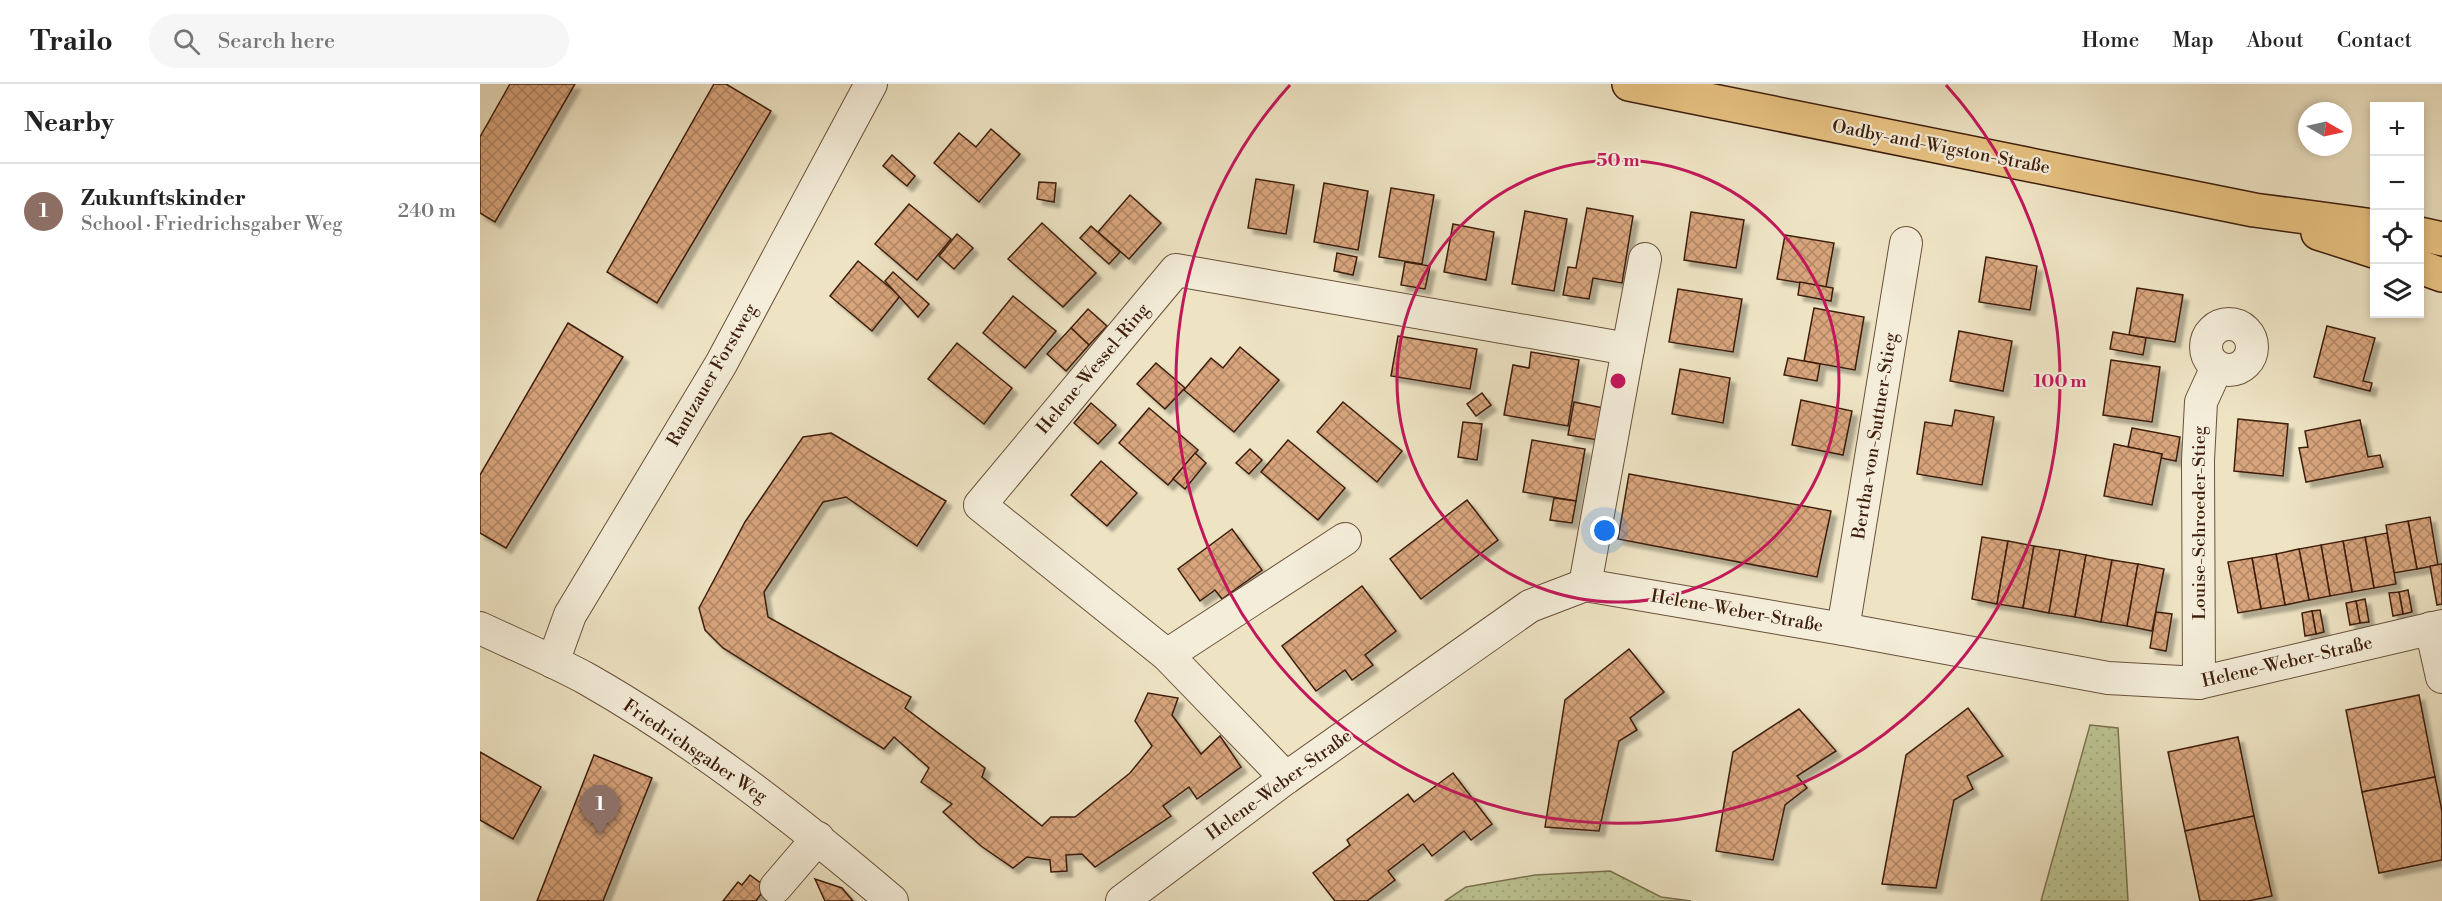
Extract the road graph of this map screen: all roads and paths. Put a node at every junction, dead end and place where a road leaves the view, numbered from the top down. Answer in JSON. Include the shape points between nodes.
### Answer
{"nodes":[{"id":1,"x":1629,"y":84,"type":"edge"},
{"id":2,"x":870,"y":85,"type":"edge"},
{"id":3,"x":2254,"y":210,"type":"junction"},
{"id":4,"x":2370,"y":225,"type":"edge"},
{"id":5,"x":2424,"y":235,"type":"edge"},
{"id":6,"x":2442,"y":239,"type":"edge"},
{"id":7,"x":1906,"y":243,"type":"dead end"},
{"id":8,"x":2370,"y":251,"type":"edge"},
{"id":9,"x":1645,"y":259,"type":"dead end"},
{"id":10,"x":2424,"y":268,"type":"edge"},
{"id":11,"x":2442,"y":275,"type":"edge"},
{"id":12,"x":1628,"y":349,"type":"junction"},
{"id":13,"x":2217,"y":367,"type":"dead end"},
{"id":14,"x":1346,"y":539,"type":"dead end"},
{"id":15,"x":1585,"y":585,"type":"junction"},
{"id":16,"x":2437,"y":627,"type":"edge"},
{"id":17,"x":480,"y":628,"type":"edge"},
{"id":18,"x":1843,"y":629,"type":"junction"},
{"id":19,"x":1167,"y":655,"type":"junction"},
{"id":20,"x":553,"y":662,"type":"junction"},
{"id":21,"x":2442,"y":677,"type":"edge"},
{"id":22,"x":2199,"y":683,"type":"junction"},
{"id":23,"x":1286,"y":778,"type":"junction"},
{"id":24,"x":818,"y":838,"type":"junction"},
{"id":25,"x":776,"y":887,"type":"dead end"},
{"id":26,"x":892,"y":901,"type":"edge"},
{"id":27,"x":1122,"y":901,"type":"edge"}],
"edges":[{"from":1,"to":3,"type":"main road","name":"Oadby-and-Wigston-Straße"},
{"from":2,"to":20,"type":"street","name":"Rantzauer Forstweg","via":[[721,364],[570,615]]},
{"from":3,"to":4,"type":"main road","name":"Oadby-and-Wigston-Straße"},
{"from":3,"to":8,"type":"main road","name":"Oadby-and-Wigston-Straße"},
{"from":5,"to":6,"type":"main road"},
{"from":7,"to":18,"type":"street","name":"Bertha-von-Suttner-Stieg"},
{"from":9,"to":12,"type":"street"},
{"from":10,"to":11,"type":"main road"},
{"from":12,"to":15,"type":"street"},
{"from":12,"to":19,"type":"street","name":"Helene-Wessel-Ring","via":[[1176,270],[980,505]]},
{"from":13,"to":22,"type":"street","name":"Louise-Schroeder-Stieg","via":[[2201,402]]},
{"from":14,"to":19,"type":"street"},
{"from":15,"to":18,"type":"street","name":"Helene-Weber-Straße"},
{"from":15,"to":23,"type":"street","name":"Helene-Weber-Straße","via":[[1530,606]]},
{"from":16,"to":21,"type":"street"},
{"from":16,"to":22,"type":"street","name":"Helene-Weber-Straße"},
{"from":17,"to":20,"type":"street","name":"Friedrichsgaber Weg"},
{"from":18,"to":22,"type":"street","name":"Helene-Weber-Straße","via":[[2108,678]]},
{"from":19,"to":23,"type":"street","name":"Helene-Wessel-Ring"},
{"from":20,"to":24,"type":"street","name":"Friedrichsgaber Weg","via":[[687,742]]},
{"from":23,"to":27,"type":"street","name":"Helene-Weber-Straße"},
{"from":24,"to":25,"type":"street"},
{"from":24,"to":26,"type":"street","name":"Friedrichsgaber Weg"}]}
